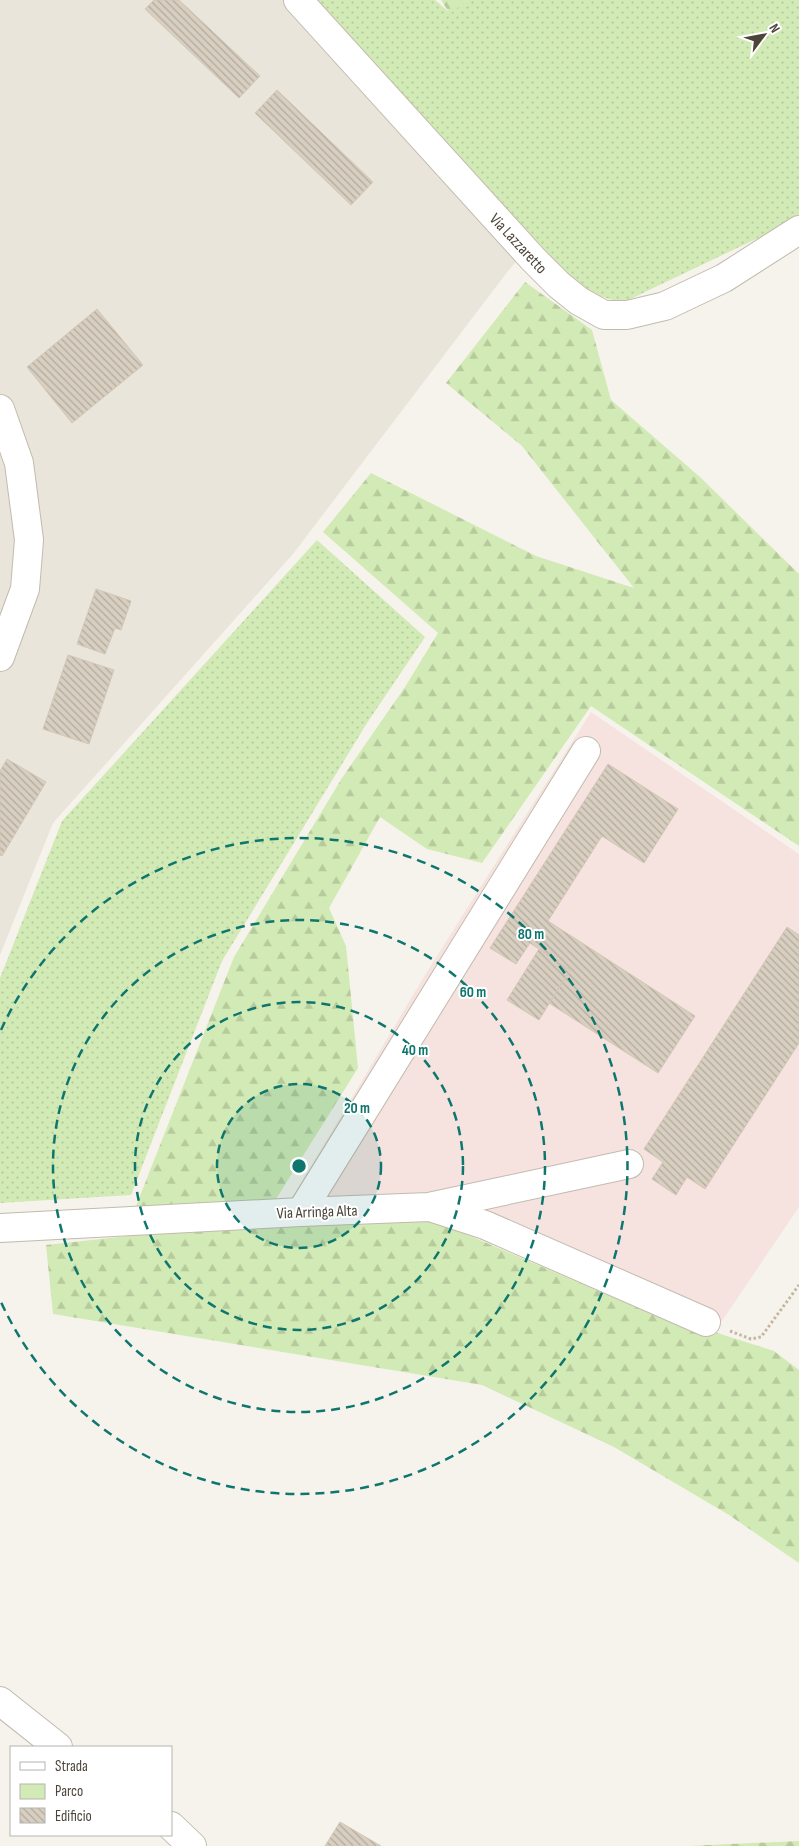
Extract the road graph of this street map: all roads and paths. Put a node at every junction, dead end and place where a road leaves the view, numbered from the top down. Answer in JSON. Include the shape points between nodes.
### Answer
{"nodes":[{"id":1,"x":298,"y":0,"type":"edge"},
{"id":2,"x":799,"y":230,"type":"edge"},
{"id":3,"x":0,"y":409,"type":"edge"},
{"id":4,"x":0,"y":657,"type":"edge"},
{"id":5,"x":586,"y":751,"type":"dead end"},
{"id":6,"x":629,"y":1164,"type":"dead end"},
{"id":7,"x":429,"y":1207,"type":"junction"},
{"id":8,"x":300,"y":1212,"type":"junction"},
{"id":9,"x":0,"y":1228,"type":"edge"},
{"id":10,"x":799,"y":1284,"type":"edge"},
{"id":11,"x":706,"y":1322,"type":"joint"},
{"id":12,"x":0,"y":1701,"type":"edge"},
{"id":13,"x":57,"y":1746,"type":"edge"},
{"id":14,"x":172,"y":1827,"type":"edge"},
{"id":15,"x":192,"y":1846,"type":"edge"}],
"edges":[{"from":1,"to":2,"type":"street","name":"Via Lazzaretto","via":[[558,285],[604,315],[627,315],[665,306],[724,278]]},
{"from":3,"to":4,"type":"street","via":[[19,463],[29,540],[25,589]]},
{"from":5,"to":8,"type":"street"},
{"from":6,"to":7,"type":"street","name":"Via Arringa Alta"},
{"from":7,"to":8,"type":"street","name":"Via Arringa Alta"},
{"from":7,"to":11,"type":"street","via":[[485,1225]]},
{"from":8,"to":9,"type":"street","name":"Via Arringa Alta"},
{"from":10,"to":11,"type":"path","via":[[761,1337],[751,1339]]},
{"from":12,"to":13,"type":"street"},
{"from":14,"to":15,"type":"street"}]}
